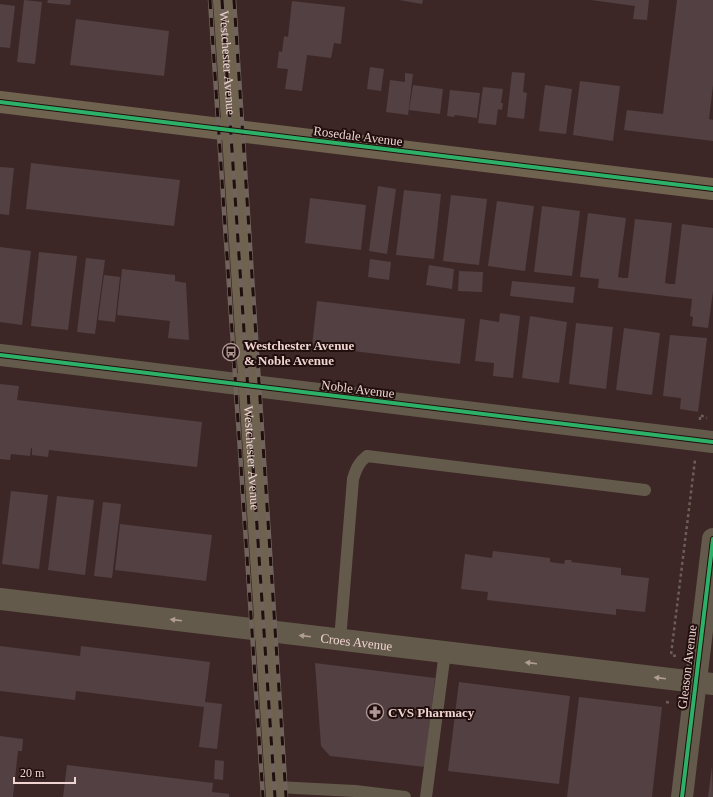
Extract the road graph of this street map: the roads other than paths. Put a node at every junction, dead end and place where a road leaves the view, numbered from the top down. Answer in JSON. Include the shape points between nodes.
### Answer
{"nodes":[{"id":1,"x":224,"y":0,"type":"edge"},
{"id":2,"x":0,"y":102,"type":"edge"},
{"id":3,"x":233,"y":131,"type":"junction"},
{"id":4,"x":713,"y":189,"type":"edge"},
{"id":5,"x":0,"y":355,"type":"edge"},
{"id":6,"x":250,"y":385,"type":"junction"},
{"id":7,"x":713,"y":442,"type":"edge"},
{"id":8,"x":645,"y":490,"type":"dead end"},
{"id":9,"x":713,"y":539,"type":"edge"},
{"id":10,"x":0,"y":599,"type":"edge"},
{"id":11,"x":265,"y":631,"type":"junction"},
{"id":12,"x":340,"y":640,"type":"junction"},
{"id":13,"x":445,"y":652,"type":"junction"},
{"id":14,"x":704,"y":683,"type":"edge"},
{"id":15,"x":276,"y":792,"type":"edge"},
{"id":16,"x":355,"y":794,"type":"edge"},
{"id":17,"x":405,"y":797,"type":"edge"},
{"id":18,"x":426,"y":797,"type":"edge"},
{"id":19,"x":682,"y":797,"type":"edge"}],
"edges":[{"from":1,"to":3,"type":"main road","name":"Westchester Avenue"},
{"from":2,"to":3,"type":"main road","name":"Rosedale Avenue"},
{"from":3,"to":4,"type":"main road","name":"Rosedale Avenue"},
{"from":3,"to":6,"type":"main road","name":"Westchester Avenue"},
{"from":5,"to":6,"type":"street","name":"Noble Avenue"},
{"from":6,"to":7,"type":"street","name":"Noble Avenue"},
{"from":6,"to":11,"type":"main road","name":"Westchester Avenue"},
{"from":8,"to":12,"type":"lane","via":[[367,456],[361,460],[353,479]]},
{"from":9,"to":14,"type":"street","name":"Gleason Avenue"},
{"from":11,"to":10,"type":"street","name":"Croes Avenue","one_way":true},
{"from":12,"to":11,"type":"street","name":"Croes Avenue","one_way":true},
{"from":11,"to":15,"type":"main road","name":"Westchester Avenue"},
{"from":12,"to":13,"type":"street","name":"Croes Avenue"},
{"from":14,"to":13,"type":"street","name":"Croes Avenue","one_way":true},
{"from":13,"to":18,"type":"lane"},
{"from":14,"to":19,"type":"street","name":"Gleason Avenue"},
{"from":15,"to":16,"type":"lane"},
{"from":16,"to":17,"type":"lane"}]}
